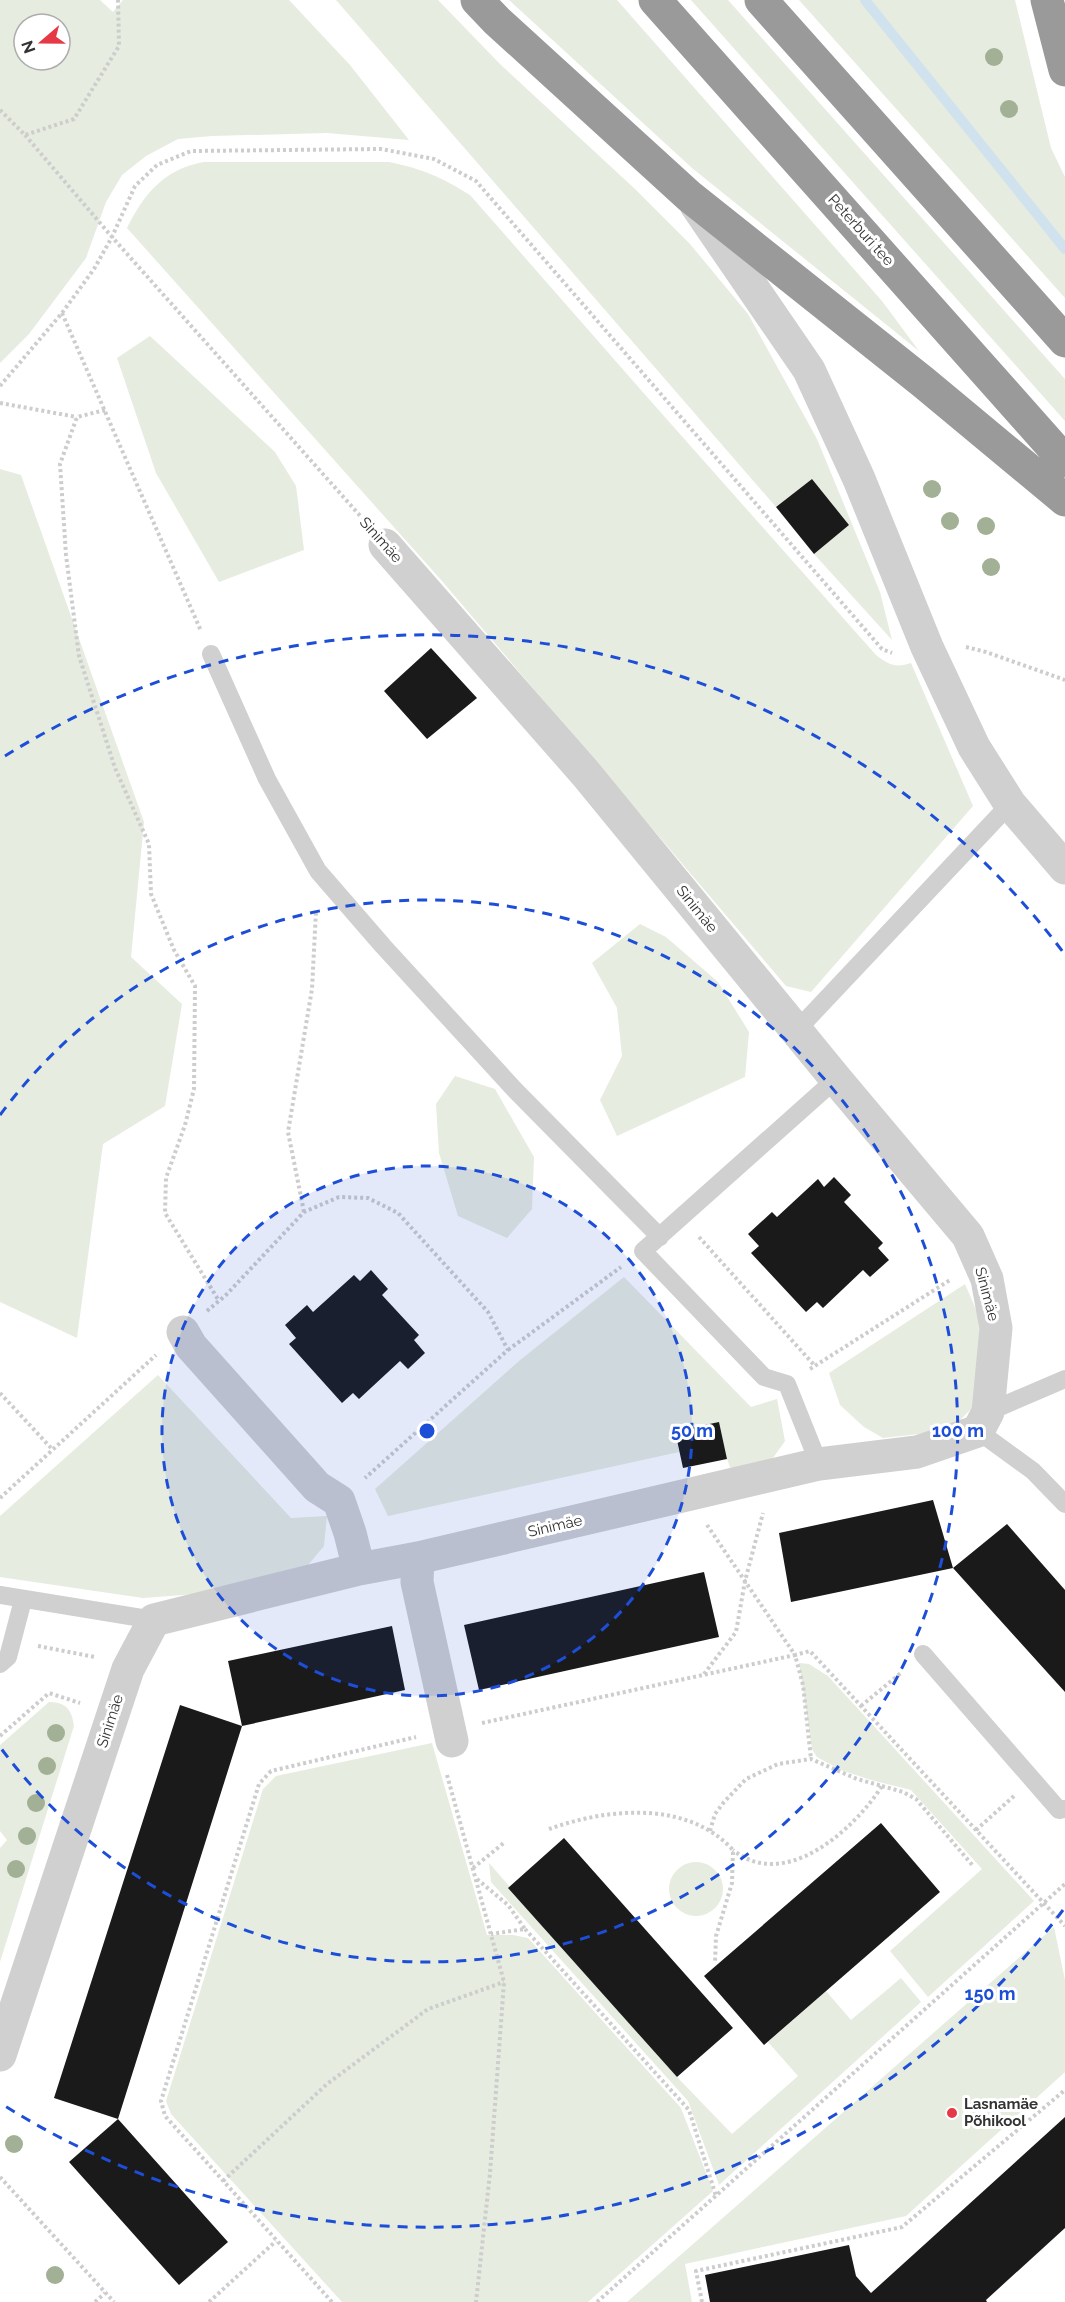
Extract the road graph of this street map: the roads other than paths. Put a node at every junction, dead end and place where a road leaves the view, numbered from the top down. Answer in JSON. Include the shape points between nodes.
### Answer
{"nodes":[{"id":1,"x":477,"y":0,"type":"edge"},
{"id":2,"x":656,"y":0,"type":"edge"},
{"id":3,"x":761,"y":0,"type":"edge"},
{"id":4,"x":1047,"y":0,"type":"edge"},
{"id":5,"x":1065,"y":70,"type":"edge"},
{"id":6,"x":689,"y":196,"type":"junction"},
{"id":7,"x":1065,"y":341,"type":"edge"},
{"id":8,"x":1065,"y":460,"type":"edge"},
{"id":9,"x":1065,"y":500,"type":"edge"},
{"id":10,"x":385,"y":545,"type":"road end"},
{"id":11,"x":211,"y":654,"type":"road end"},
{"id":12,"x":1010,"y":804,"type":"junction"},
{"id":13,"x":1065,"y":868,"type":"edge"},
{"id":14,"x":797,"y":1030,"type":"junction"},
{"id":15,"x":836,"y":1079,"type":"junction"},
{"id":16,"x":660,"y":1237,"type":"junction"},
{"id":17,"x":183,"y":1332,"type":"road end"},
{"id":18,"x":1065,"y":1379,"type":"edge"},
{"id":19,"x":983,"y":1422,"type":"junction"},
{"id":20,"x":819,"y":1464,"type":"junction"},
{"id":21,"x":1065,"y":1504,"type":"edge"},
{"id":22,"x":418,"y":1558,"type":"junction"},
{"id":23,"x":358,"y":1569,"type":"junction"},
{"id":24,"x":0,"y":1596,"type":"edge"},
{"id":25,"x":23,"y":1600,"type":"junction"},
{"id":26,"x":154,"y":1620,"type":"junction"},
{"id":27,"x":923,"y":1654,"type":"road end"},
{"id":28,"x":0,"y":1664,"type":"edge"},
{"id":29,"x":446,"y":1735,"type":"road end"},
{"id":30,"x":1065,"y":1809,"type":"edge"},
{"id":31,"x":0,"y":2055,"type":"edge"}],
"edges":[{"from":1,"to":6,"type":"highway"},
{"from":2,"to":8,"type":"highway","name":"Peterburi tee"},
{"from":3,"to":7,"type":"highway"},
{"from":4,"to":5,"type":"highway"},
{"from":6,"to":9,"type":"highway"},
{"from":6,"to":12,"type":"street","via":[[809,370],[860,479],[927,647],[974,747]]},
{"from":10,"to":14,"type":"street","name":"Sinimäe","via":[[586,774]]},
{"from":11,"to":16,"type":"lane","via":[[267,779],[318,871],[514,1089]]},
{"from":12,"to":13,"type":"street"},
{"from":12,"to":14,"type":"lane"},
{"from":14,"to":15,"type":"street","name":"Sinimäe"},
{"from":15,"to":16,"type":"lane"},
{"from":15,"to":19,"type":"street","name":"Sinimäe","via":[[968,1236],[987,1280],[996,1328]]},
{"from":16,"to":20,"type":"lane","via":[[643,1251],[764,1377],[787,1384]]},
{"from":17,"to":23,"type":"street","via":[[191,1346],[317,1487],[339,1501]]},
{"from":18,"to":19,"type":"lane"},
{"from":19,"to":20,"type":"street","name":"Sinimäe","via":[[917,1452]]},
{"from":19,"to":21,"type":"lane"},
{"from":20,"to":22,"type":"street","name":"Sinimäe"},
{"from":22,"to":23,"type":"street","name":"Sinimäe"},
{"from":22,"to":29,"type":"street","via":[[417,1582]]},
{"from":23,"to":26,"type":"street","name":"Sinimäe"},
{"from":24,"to":25,"type":"lane"},
{"from":25,"to":26,"type":"lane"},
{"from":25,"to":28,"type":"lane","via":[[8,1657]]},
{"from":26,"to":31,"type":"street","name":"Sinimäe","via":[[128,1669]]},
{"from":27,"to":30,"type":"lane","via":[[1059,1810]]}]}
